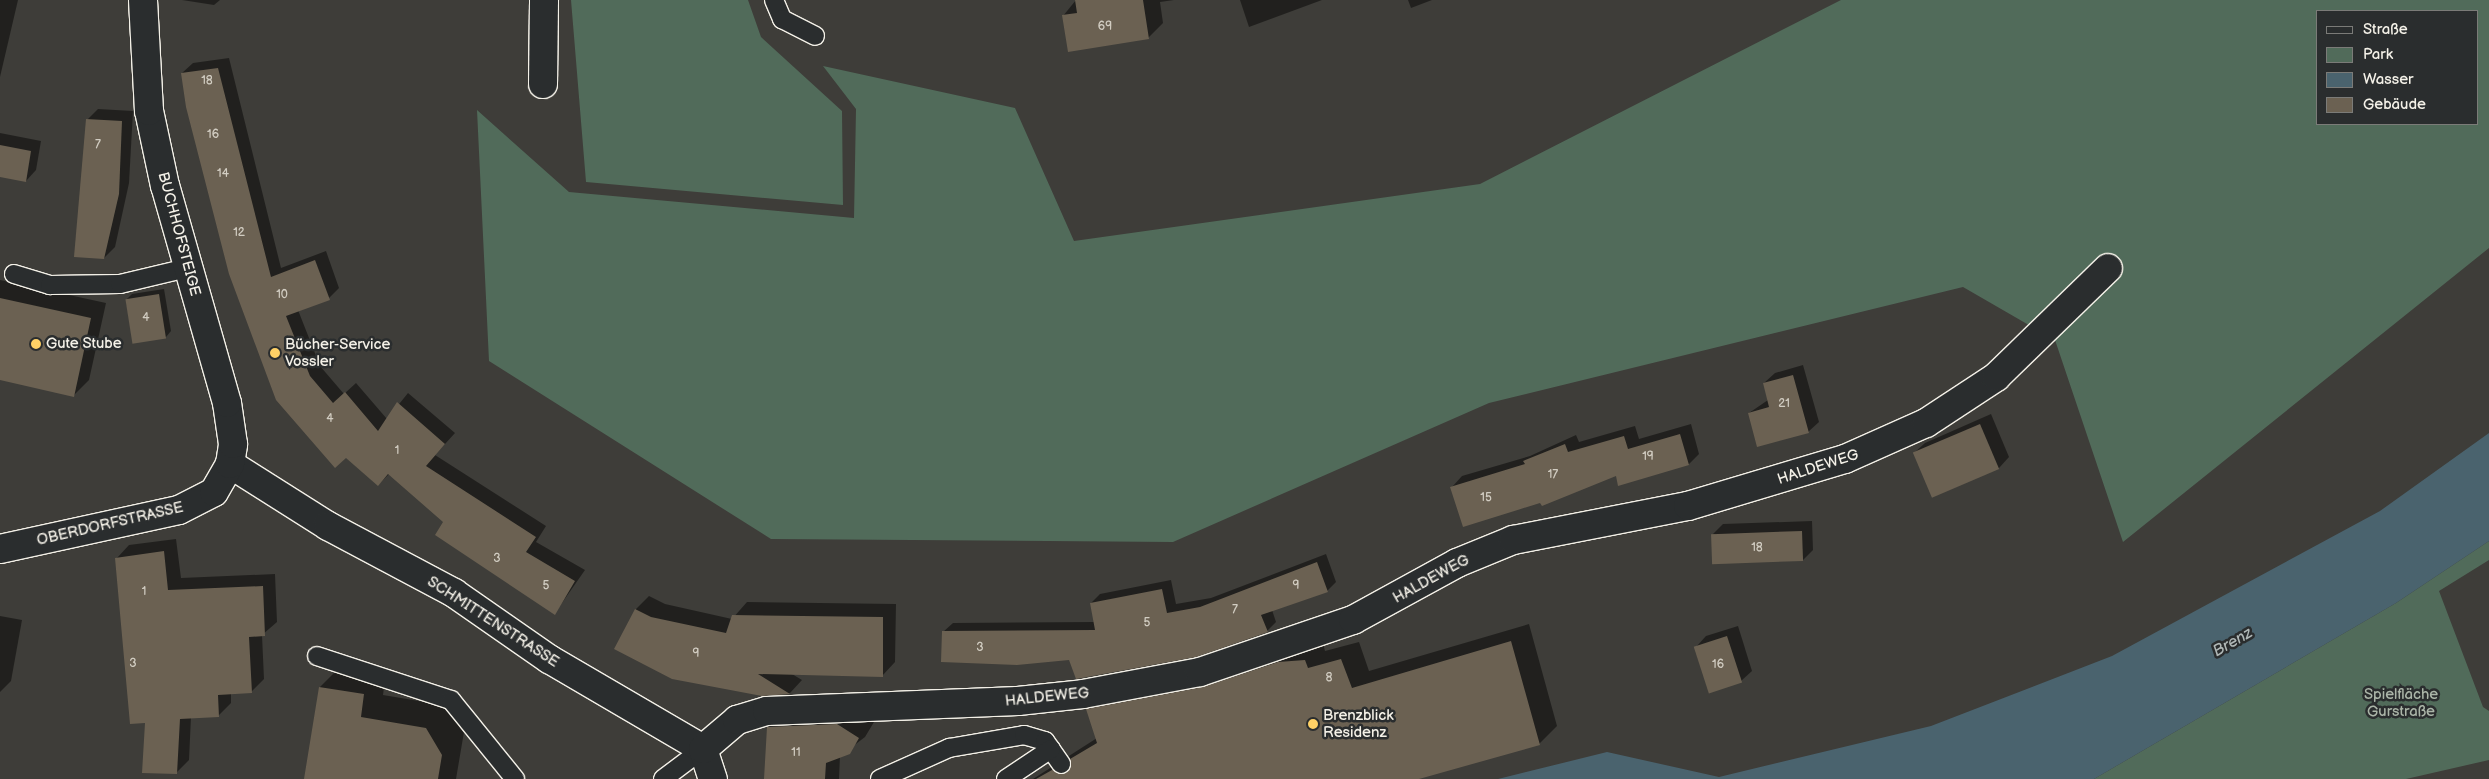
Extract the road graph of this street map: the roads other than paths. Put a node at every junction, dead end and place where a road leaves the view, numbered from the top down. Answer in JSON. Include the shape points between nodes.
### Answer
{"nodes":[{"id":1,"x":143,"y":0,"type":"edge"},
{"id":2,"x":544,"y":0,"type":"edge"},
{"id":3,"x":774,"y":0,"type":"edge"},
{"id":4,"x":815,"y":36,"type":"dead end"},
{"id":5,"x":543,"y":84,"type":"dead end"},
{"id":6,"x":187,"y":268,"type":"junction"},
{"id":7,"x":2108,"y":268,"type":"dead end"},
{"id":8,"x":14,"y":274,"type":"dead end"},
{"id":9,"x":230,"y":464,"type":"junction"},
{"id":10,"x":0,"y":549,"type":"edge"},
{"id":11,"x":317,"y":656,"type":"dead end"},
{"id":12,"x":703,"y":749,"type":"junction"},
{"id":13,"x":1050,"y":749,"type":"junction"},
{"id":14,"x":1061,"y":764,"type":"dead end"},
{"id":15,"x":515,"y":779,"type":"edge"},
{"id":16,"x":663,"y":779,"type":"edge"},
{"id":17,"x":713,"y":779,"type":"edge"},
{"id":18,"x":880,"y":779,"type":"edge"},
{"id":19,"x":1006,"y":779,"type":"edge"}],
"edges":[{"from":1,"to":6,"type":"street","name":"BUCHHOFSTEIGE","via":[[149,111]]},
{"from":2,"to":5,"type":"street"},
{"from":3,"to":4,"type":"lane","via":[[782,19]]},
{"from":6,"to":8,"type":"lane","via":[[120,284],[50,285]]},
{"from":6,"to":9,"type":"street","name":"BUCHHOFSTEIGE","via":[[227,403],[233,444]]},
{"from":7,"to":12,"type":"street","name":"HALDEWEG","via":[[1996,377],[1926,423],[1845,459],[1688,506],[1513,540],[1458,563],[1352,620],[1208,670],[1083,694],[1018,701],[767,711],[737,720]]},
{"from":9,"to":10,"type":"street","name":"OBERDORFSTRASSE","via":[[214,492],[179,510]]},
{"from":9,"to":12,"type":"street","name":"SCHMITTENSTRASSE","via":[[321,522],[454,593],[549,659]]},
{"from":11,"to":15,"type":"lane","via":[[452,700]]},
{"from":12,"to":16,"type":"lane"},
{"from":12,"to":17,"type":"street"},
{"from":13,"to":14,"type":"lane"},
{"from":13,"to":18,"type":"lane","via":[[1036,737],[1024,735],[976,740],[922,758]]},
{"from":13,"to":19,"type":"lane"}]}
